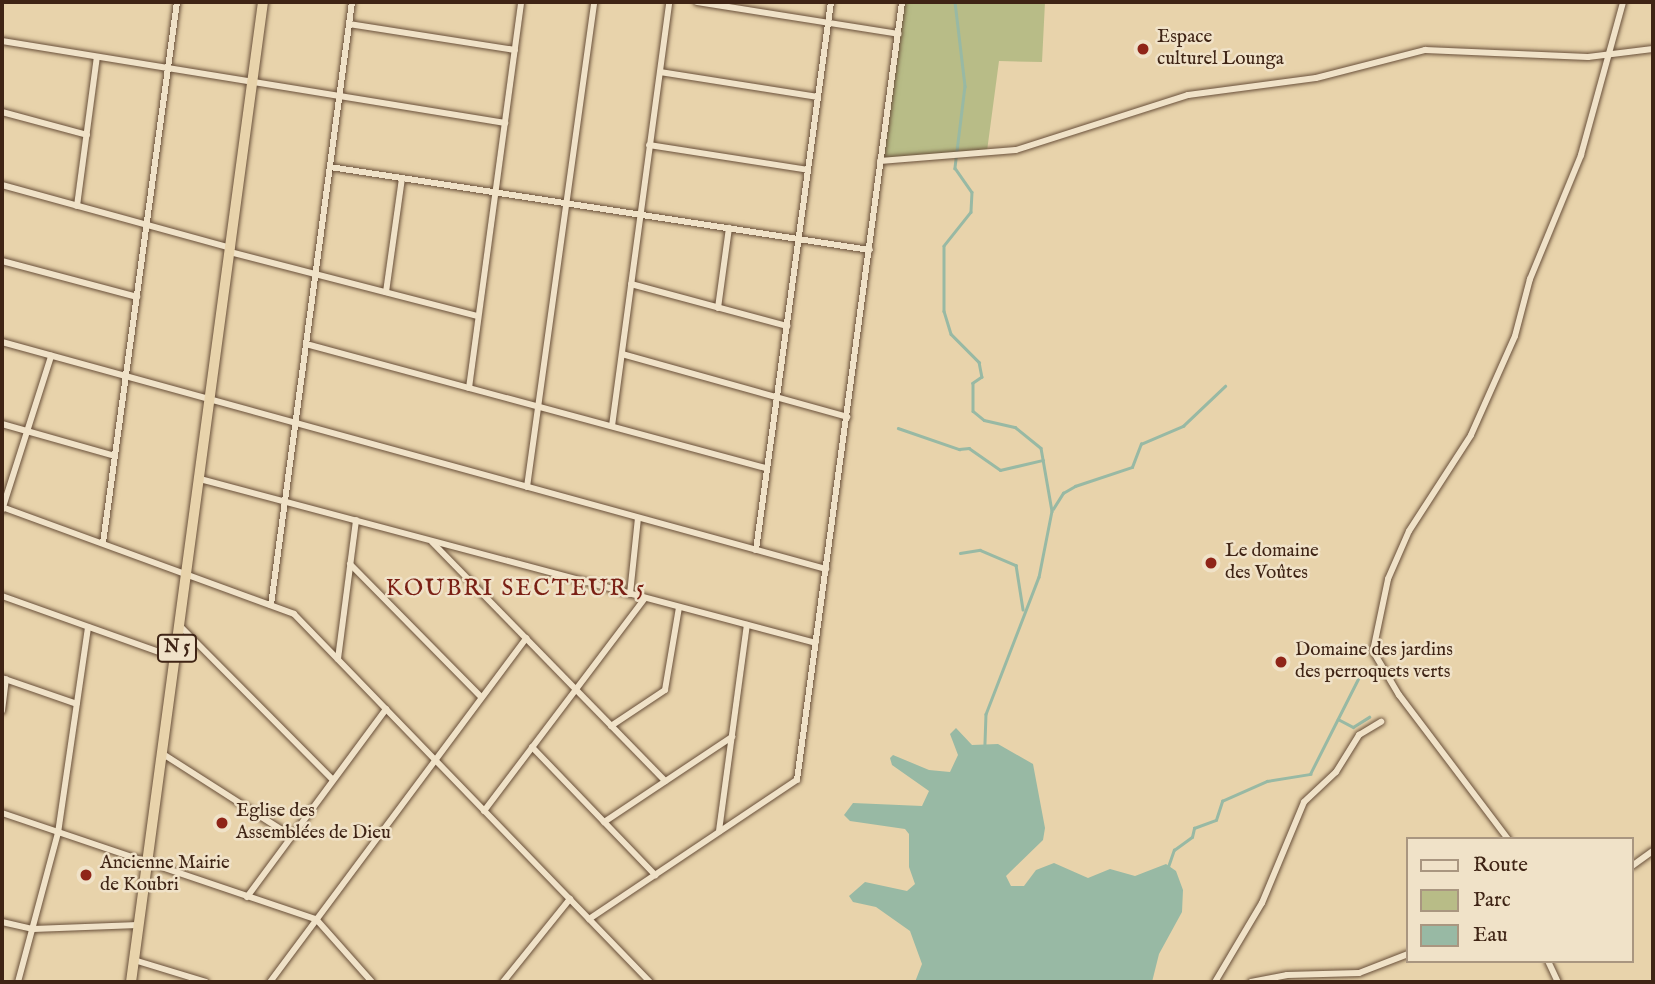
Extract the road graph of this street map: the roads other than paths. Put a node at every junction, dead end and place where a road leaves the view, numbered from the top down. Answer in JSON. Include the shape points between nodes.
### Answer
{"nodes":[{"id":1,"x":177,"y":2,"type":"edge"},
{"id":2,"x":263,"y":2,"type":"edge"},
{"id":3,"x":352,"y":2,"type":"edge"},
{"id":4,"x":521,"y":2,"type":"edge"},
{"id":5,"x":594,"y":2,"type":"edge"},
{"id":6,"x":669,"y":2,"type":"edge"},
{"id":7,"x":697,"y":2,"type":"edge"},
{"id":8,"x":831,"y":2,"type":"edge"},
{"id":9,"x":902,"y":2,"type":"edge"},
{"id":10,"x":1623,"y":2,"type":"edge"},
{"id":11,"x":829,"y":23,"type":"junction"},
{"id":12,"x":349,"y":24,"type":"junction"},
{"id":13,"x":898,"y":34,"type":"junction"},
{"id":14,"x":2,"y":41,"type":"edge"},
{"id":15,"x":1653,"y":49,"type":"edge"},
{"id":16,"x":515,"y":50,"type":"junction"},
{"id":17,"x":97,"y":57,"type":"junction"},
{"id":18,"x":1607,"y":57,"type":"junction"},
{"id":19,"x":168,"y":68,"type":"junction"},
{"id":20,"x":660,"y":72,"type":"junction"},
{"id":21,"x":253,"y":82,"type":"junction"},
{"id":22,"x":340,"y":97,"type":"junction"},
{"id":23,"x":818,"y":97,"type":"junction"},
{"id":24,"x":2,"y":112,"type":"edge"},
{"id":25,"x":505,"y":123,"type":"junction"},
{"id":26,"x":87,"y":135,"type":"junction"},
{"id":27,"x":649,"y":145,"type":"junction"},
{"id":28,"x":880,"y":161,"type":"junction"},
{"id":29,"x":330,"y":167,"type":"junction"},
{"id":30,"x":808,"y":170,"type":"junction"},
{"id":31,"x":402,"y":178,"type":"junction"},
{"id":32,"x":2,"y":186,"type":"edge"},
{"id":33,"x":495,"y":193,"type":"junction"},
{"id":34,"x":566,"y":204,"type":"junction"},
{"id":35,"x":78,"y":206,"type":"junction"},
{"id":36,"x":640,"y":215,"type":"junction"},
{"id":37,"x":147,"y":225,"type":"junction"},
{"id":38,"x":729,"y":229,"type":"junction"},
{"id":39,"x":799,"y":239,"type":"junction"},
{"id":40,"x":230,"y":250,"type":"junction"},
{"id":41,"x":870,"y":250,"type":"junction"},
{"id":42,"x":2,"y":261,"type":"edge"},
{"id":43,"x":316,"y":274,"type":"junction"},
{"id":44,"x":631,"y":284,"type":"junction"},
{"id":45,"x":386,"y":292,"type":"junction"},
{"id":46,"x":137,"y":297,"type":"junction"},
{"id":47,"x":718,"y":308,"type":"junction"},
{"id":48,"x":478,"y":316,"type":"junction"},
{"id":49,"x":786,"y":326,"type":"junction"},
{"id":50,"x":2,"y":342,"type":"edge"},
{"id":51,"x":306,"y":344,"type":"junction"},
{"id":52,"x":622,"y":354,"type":"junction"},
{"id":53,"x":51,"y":356,"type":"junction"},
{"id":54,"x":126,"y":376,"type":"junction"},
{"id":55,"x":469,"y":388,"type":"junction"},
{"id":56,"x":777,"y":398,"type":"junction"},
{"id":57,"x":210,"y":399,"type":"junction"},
{"id":58,"x":538,"y":407,"type":"junction"},
{"id":59,"x":847,"y":417,"type":"junction"},
{"id":60,"x":296,"y":423,"type":"junction"},
{"id":61,"x":2,"y":424,"type":"edge"},
{"id":62,"x":612,"y":426,"type":"junction"},
{"id":63,"x":27,"y":431,"type":"junction"},
{"id":64,"x":115,"y":456,"type":"junction"},
{"id":65,"x":767,"y":468,"type":"junction"},
{"id":66,"x":200,"y":479,"type":"junction"},
{"id":67,"x":527,"y":487,"type":"junction"},
{"id":68,"x":285,"y":502,"type":"junction"},
{"id":69,"x":2,"y":508,"type":"edge"},
{"id":70,"x":638,"y":518,"type":"junction"},
{"id":71,"x":356,"y":520,"type":"junction"},
{"id":72,"x":430,"y":540,"type":"junction"},
{"id":73,"x":103,"y":543,"type":"junction"},
{"id":74,"x":756,"y":550,"type":"junction"},
{"id":75,"x":350,"y":564,"type":"junction"},
{"id":76,"x":826,"y":569,"type":"junction"},
{"id":77,"x":187,"y":573,"type":"junction"},
{"id":78,"x":631,"y":594,"type":"junction"},
{"id":79,"x":2,"y":596,"type":"edge"},
{"id":80,"x":645,"y":598,"type":"junction"},
{"id":81,"x":271,"y":605,"type":"junction"},
{"id":82,"x":679,"y":607,"type":"junction"},
{"id":83,"x":747,"y":625,"type":"junction"},
{"id":84,"x":180,"y":626,"type":"junction"},
{"id":85,"x":88,"y":627,"type":"junction"},
{"id":86,"x":526,"y":638,"type":"junction"},
{"id":87,"x":816,"y":643,"type":"junction"},
{"id":88,"x":176,"y":659,"type":"junction"},
{"id":89,"x":338,"y":659,"type":"junction"},
{"id":90,"x":4,"y":678,"type":"edge"},
{"id":91,"x":576,"y":690,"type":"junction"},
{"id":92,"x":481,"y":697,"type":"junction"},
{"id":93,"x":77,"y":704,"type":"junction"},
{"id":94,"x":386,"y":709,"type":"junction"},
{"id":95,"x":2,"y":711,"type":"edge"},
{"id":96,"x":1381,"y":722,"type":"dead end"},
{"id":97,"x":611,"y":726,"type":"junction"},
{"id":98,"x":732,"y":737,"type":"junction"},
{"id":99,"x":532,"y":747,"type":"junction"},
{"id":100,"x":163,"y":754,"type":"junction"},
{"id":101,"x":435,"y":759,"type":"junction"},
{"id":102,"x":333,"y":780,"type":"junction"},
{"id":103,"x":665,"y":781,"type":"junction"},
{"id":104,"x":484,"y":811,"type":"junction"},
{"id":105,"x":2,"y":813,"type":"edge"},
{"id":106,"x":604,"y":822,"type":"junction"},
{"id":107,"x":719,"y":832,"type":"junction"},
{"id":108,"x":58,"y":833,"type":"junction"},
{"id":109,"x":291,"y":836,"type":"junction"},
{"id":110,"x":1506,"y":837,"type":"edge"},
{"id":111,"x":1653,"y":852,"type":"edge"},
{"id":112,"x":147,"y":864,"type":"junction"},
{"id":113,"x":1634,"y":865,"type":"edge"},
{"id":114,"x":655,"y":875,"type":"junction"},
{"id":115,"x":247,"y":897,"type":"junction"},
{"id":116,"x":570,"y":899,"type":"junction"},
{"id":117,"x":316,"y":919,"type":"junction"},
{"id":118,"x":589,"y":919,"type":"junction"},
{"id":119,"x":2,"y":922,"type":"edge"},
{"id":120,"x":138,"y":925,"type":"junction"},
{"id":121,"x":33,"y":929,"type":"junction"},
{"id":122,"x":1406,"y":955,"type":"edge"},
{"id":123,"x":134,"y":960,"type":"junction"},
{"id":124,"x":1549,"y":963,"type":"edge"},
{"id":125,"x":18,"y":982,"type":"edge"},
{"id":126,"x":131,"y":982,"type":"edge"},
{"id":127,"x":206,"y":982,"type":"edge"},
{"id":128,"x":270,"y":982,"type":"edge"},
{"id":129,"x":372,"y":982,"type":"edge"},
{"id":130,"x":503,"y":982,"type":"edge"},
{"id":131,"x":650,"y":982,"type":"edge"},
{"id":132,"x":1215,"y":982,"type":"edge"},
{"id":133,"x":1251,"y":982,"type":"edge"},
{"id":134,"x":1558,"y":982,"type":"edge"}],
"edges":[{"from":1,"to":19,"type":"street"},
{"from":2,"to":21,"type":"highway","number":"N 5"},
{"from":3,"to":12,"type":"street"},
{"from":4,"to":16,"type":"street"},
{"from":5,"to":34,"type":"street"},
{"from":6,"to":20,"type":"street"},
{"from":7,"to":11,"type":"street"},
{"from":8,"to":11,"type":"street"},
{"from":9,"to":13,"type":"street"},
{"from":10,"to":18,"type":"street"},
{"from":11,"to":13,"type":"street"},
{"from":11,"to":23,"type":"street"},
{"from":12,"to":16,"type":"street"},
{"from":12,"to":22,"type":"street"},
{"from":13,"to":28,"type":"street"},
{"from":14,"to":17,"type":"street"},
{"from":15,"to":18,"type":"street"},
{"from":16,"to":25,"type":"street"},
{"from":17,"to":19,"type":"street"},
{"from":17,"to":26,"type":"street"},
{"from":18,"to":28,"type":"street","via":[[1425,50],[1316,78],[1188,95],[1016,150]]},
{"from":18,"to":110,"type":"street","via":[[1581,155],[1530,279],[1515,336],[1471,435],[1453,456],[1404,543],[1388,579],[1373,651],[1399,695]]},
{"from":19,"to":21,"type":"street"},
{"from":19,"to":37,"type":"street"},
{"from":20,"to":23,"type":"street"},
{"from":20,"to":27,"type":"street"},
{"from":21,"to":22,"type":"street"},
{"from":21,"to":40,"type":"highway","number":"N 5"},
{"from":22,"to":25,"type":"street"},
{"from":22,"to":29,"type":"street"},
{"from":23,"to":30,"type":"street"},
{"from":24,"to":26,"type":"street"},
{"from":25,"to":33,"type":"street"},
{"from":26,"to":35,"type":"street"},
{"from":27,"to":30,"type":"street"},
{"from":27,"to":36,"type":"street"},
{"from":28,"to":41,"type":"street"},
{"from":29,"to":31,"type":"street"},
{"from":29,"to":43,"type":"street"},
{"from":30,"to":39,"type":"street"},
{"from":31,"to":33,"type":"street"},
{"from":31,"to":45,"type":"street"},
{"from":32,"to":35,"type":"street"},
{"from":33,"to":34,"type":"street"},
{"from":33,"to":48,"type":"street"},
{"from":34,"to":36,"type":"street"},
{"from":34,"to":58,"type":"street"},
{"from":35,"to":37,"type":"street"},
{"from":36,"to":38,"type":"street"},
{"from":36,"to":44,"type":"street"},
{"from":37,"to":40,"type":"street"},
{"from":37,"to":46,"type":"street"},
{"from":38,"to":39,"type":"street"},
{"from":38,"to":47,"type":"street"},
{"from":39,"to":41,"type":"street"},
{"from":39,"to":49,"type":"street"},
{"from":40,"to":43,"type":"street"},
{"from":40,"to":57,"type":"highway","number":"N 5"},
{"from":41,"to":59,"type":"street"},
{"from":42,"to":46,"type":"street"},
{"from":43,"to":45,"type":"street"},
{"from":43,"to":51,"type":"street"},
{"from":44,"to":47,"type":"street"},
{"from":44,"to":52,"type":"street"},
{"from":45,"to":48,"type":"street"},
{"from":46,"to":54,"type":"street"},
{"from":47,"to":49,"type":"street"},
{"from":48,"to":55,"type":"street"},
{"from":49,"to":56,"type":"street"},
{"from":50,"to":53,"type":"street"},
{"from":51,"to":55,"type":"street"},
{"from":51,"to":60,"type":"street"},
{"from":52,"to":56,"type":"street"},
{"from":52,"to":62,"type":"street"},
{"from":53,"to":54,"type":"street"},
{"from":53,"to":63,"type":"street"},
{"from":54,"to":57,"type":"street"},
{"from":54,"to":64,"type":"street"},
{"from":55,"to":58,"type":"street"},
{"from":56,"to":59,"type":"street"},
{"from":56,"to":65,"type":"street"},
{"from":57,"to":60,"type":"street"},
{"from":57,"to":66,"type":"highway","number":"N 5"},
{"from":58,"to":62,"type":"street"},
{"from":58,"to":67,"type":"street"},
{"from":59,"to":76,"type":"street"},
{"from":60,"to":67,"type":"street"},
{"from":60,"to":68,"type":"street"},
{"from":61,"to":63,"type":"street"},
{"from":62,"to":65,"type":"street"},
{"from":63,"to":64,"type":"street"},
{"from":63,"to":69,"type":"street"},
{"from":64,"to":73,"type":"street"},
{"from":65,"to":74,"type":"street"},
{"from":66,"to":68,"type":"street"},
{"from":66,"to":77,"type":"highway","number":"N 5"},
{"from":67,"to":70,"type":"street"},
{"from":68,"to":71,"type":"street"},
{"from":68,"to":81,"type":"street"},
{"from":69,"to":73,"type":"street"},
{"from":70,"to":74,"type":"street"},
{"from":70,"to":78,"type":"street"},
{"from":71,"to":72,"type":"street"},
{"from":71,"to":75,"type":"street"},
{"from":72,"to":78,"type":"street"},
{"from":72,"to":86,"type":"street"},
{"from":73,"to":77,"type":"street"},
{"from":74,"to":76,"type":"street"},
{"from":75,"to":89,"type":"street"},
{"from":75,"to":92,"type":"street"},
{"from":76,"to":87,"type":"street"},
{"from":77,"to":81,"type":"street"},
{"from":77,"to":84,"type":"highway","number":"N 5"},
{"from":78,"to":80,"type":"street"},
{"from":79,"to":85,"type":"street"},
{"from":80,"to":82,"type":"street"},
{"from":80,"to":91,"type":"street"},
{"from":81,"to":89,"type":"street","via":[[294,614]]},
{"from":82,"to":83,"type":"street"},
{"from":82,"to":97,"type":"street","via":[[665,690]]},
{"from":83,"to":87,"type":"street"},
{"from":83,"to":98,"type":"street"},
{"from":84,"to":88,"type":"highway","number":"N 5"},
{"from":84,"to":102,"type":"street"},
{"from":85,"to":88,"type":"street"},
{"from":85,"to":93,"type":"street"},
{"from":86,"to":91,"type":"street"},
{"from":86,"to":92,"type":"street"},
{"from":87,"to":107,"type":"street","via":[[797,780]]},
{"from":88,"to":100,"type":"highway","number":"N 5"},
{"from":89,"to":94,"type":"street"},
{"from":90,"to":93,"type":"street"},
{"from":90,"to":95,"type":"street"},
{"from":91,"to":97,"type":"street"},
{"from":91,"to":99,"type":"street"},
{"from":92,"to":101,"type":"street"},
{"from":93,"to":108,"type":"street"},
{"from":94,"to":101,"type":"street"},
{"from":94,"to":102,"type":"street"},
{"from":96,"to":132,"type":"street","via":[[1359,735],[1336,772],[1304,802],[1262,903]]},
{"from":97,"to":103,"type":"street"},
{"from":98,"to":103,"type":"street"},
{"from":98,"to":107,"type":"street"},
{"from":99,"to":104,"type":"street"},
{"from":99,"to":106,"type":"street"},
{"from":100,"to":109,"type":"street"},
{"from":100,"to":112,"type":"highway","number":"N 5"},
{"from":101,"to":104,"type":"street"},
{"from":101,"to":117,"type":"street"},
{"from":102,"to":109,"type":"street"},
{"from":103,"to":106,"type":"street"},
{"from":104,"to":116,"type":"street"},
{"from":105,"to":108,"type":"street"},
{"from":106,"to":114,"type":"street"},
{"from":107,"to":114,"type":"street"},
{"from":108,"to":112,"type":"street"},
{"from":108,"to":121,"type":"street"},
{"from":109,"to":115,"type":"street"},
{"from":111,"to":113,"type":"street"},
{"from":112,"to":115,"type":"street"},
{"from":112,"to":120,"type":"highway","number":"N 5"},
{"from":114,"to":118,"type":"street"},
{"from":115,"to":117,"type":"street"},
{"from":116,"to":118,"type":"street"},
{"from":116,"to":130,"type":"street"},
{"from":117,"to":128,"type":"street"},
{"from":117,"to":129,"type":"street"},
{"from":118,"to":131,"type":"street"},
{"from":119,"to":121,"type":"street"},
{"from":120,"to":121,"type":"street"},
{"from":120,"to":123,"type":"highway","number":"N 5"},
{"from":121,"to":125,"type":"street"},
{"from":122,"to":133,"type":"street","via":[[1359,973],[1287,975]]},
{"from":123,"to":126,"type":"highway","number":"N 5"},
{"from":123,"to":127,"type":"street"},
{"from":124,"to":134,"type":"street"}]}
